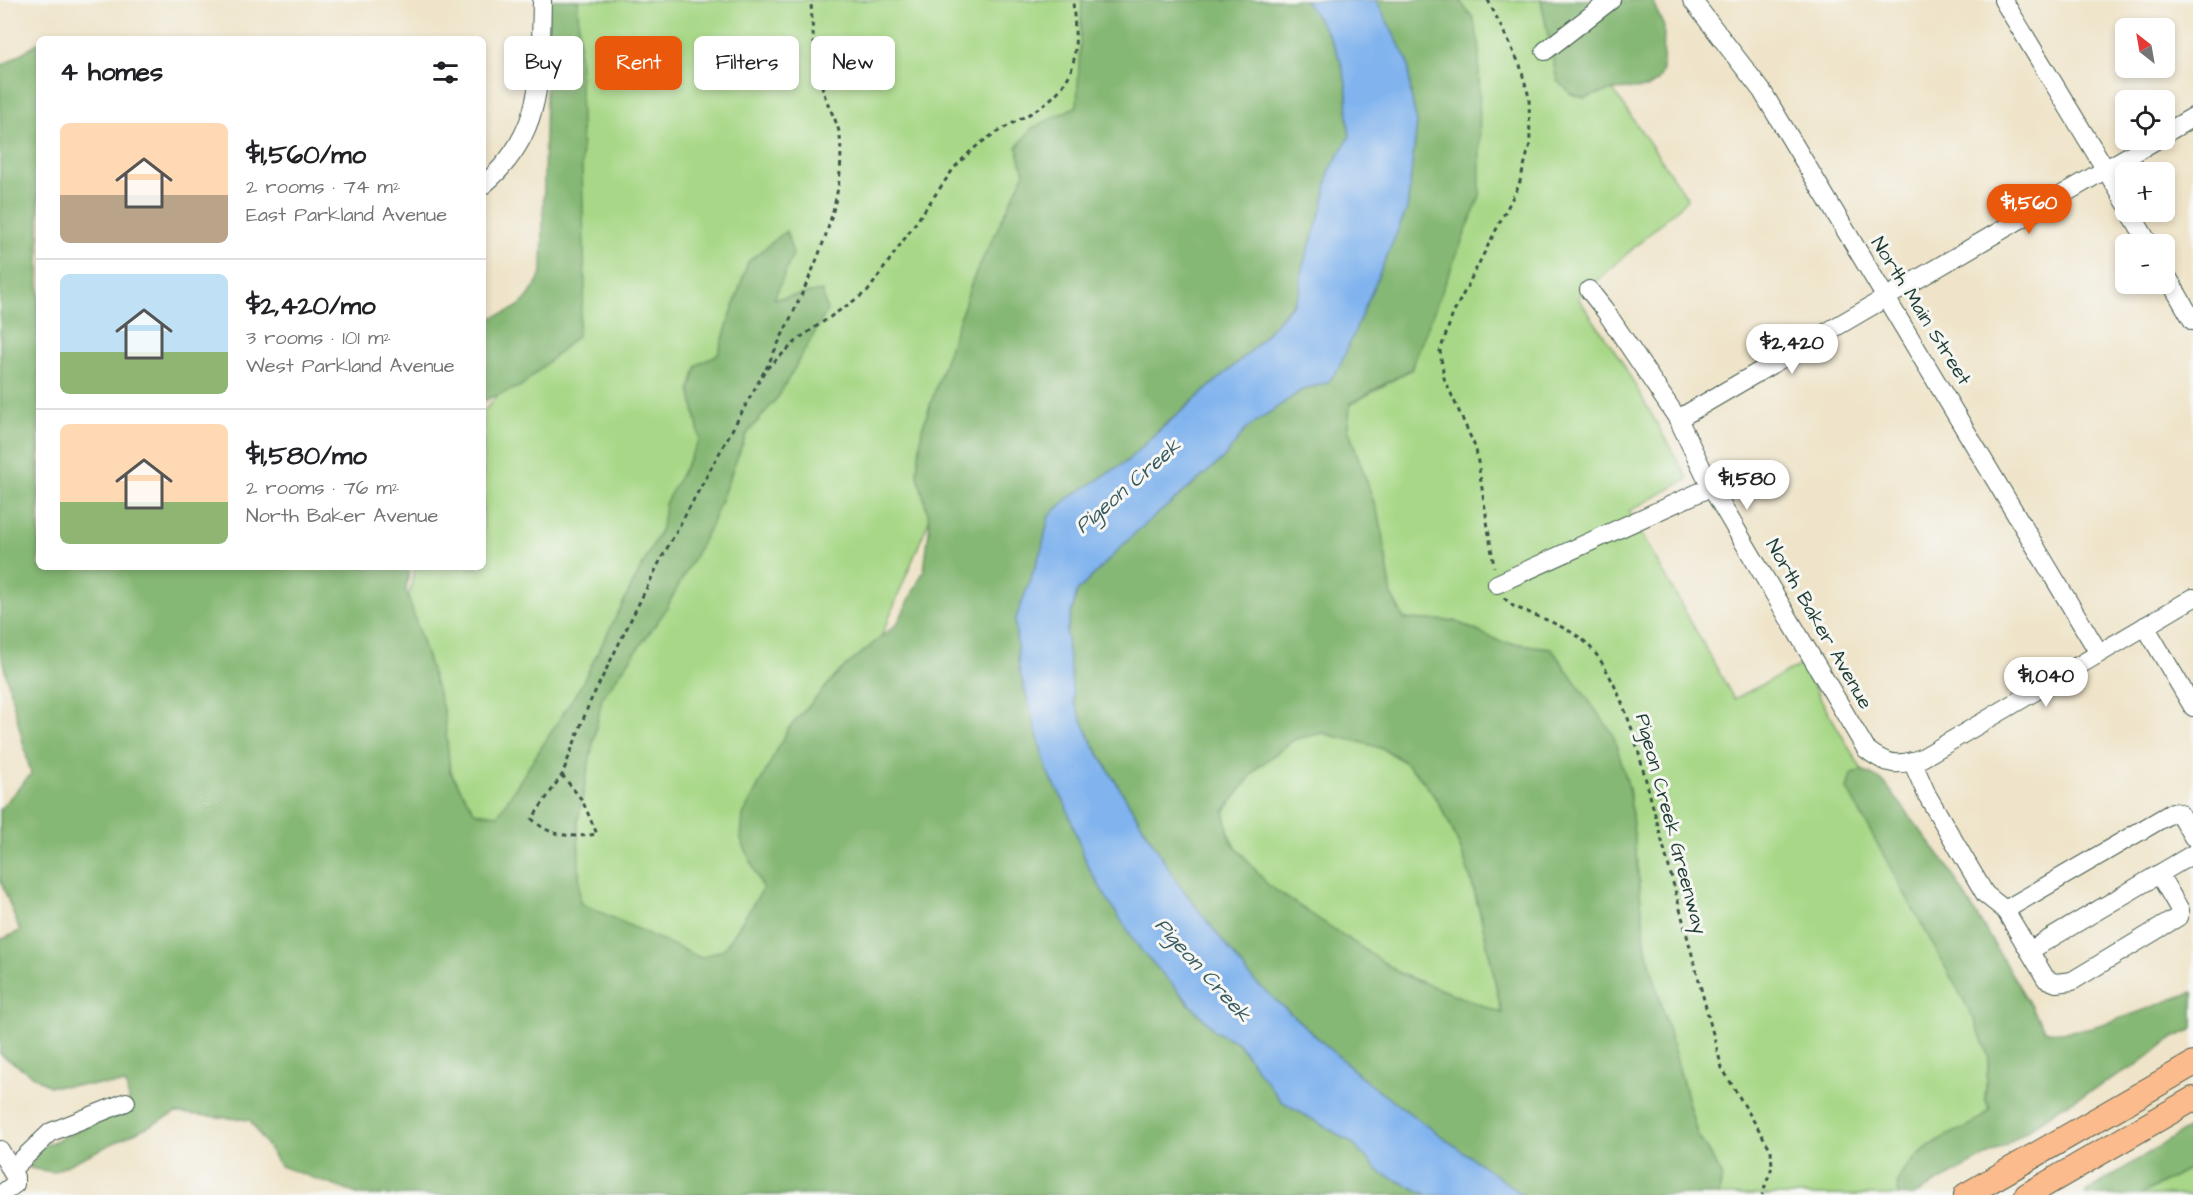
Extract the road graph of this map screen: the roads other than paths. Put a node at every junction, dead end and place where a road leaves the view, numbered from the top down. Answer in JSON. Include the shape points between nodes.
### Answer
{"nodes":[{"id":1,"x":542,"y":0,"type":"edge"},
{"id":2,"x":1611,"y":0,"type":"edge"},
{"id":3,"x":1692,"y":0,"type":"edge"},
{"id":4,"x":2003,"y":0,"type":"edge"},
{"id":5,"x":1545,"y":51,"type":"dead end"},
{"id":6,"x":2193,"y":117,"type":"edge"},
{"id":7,"x":2175,"y":128,"type":"edge"},
{"id":8,"x":2139,"y":150,"type":"edge"},
{"id":9,"x":2106,"y":169,"type":"junction"},
{"id":10,"x":486,"y":182,"type":"edge"},
{"id":11,"x":2115,"y":184,"type":"edge"},
{"id":12,"x":1589,"y":290,"type":"dead end"},
{"id":13,"x":2175,"y":290,"type":"edge"},
{"id":14,"x":1886,"y":296,"type":"junction"},
{"id":15,"x":2193,"y":321,"type":"edge"},
{"id":16,"x":1678,"y":419,"type":"junction"},
{"id":17,"x":1711,"y":487,"type":"junction"},
{"id":18,"x":1497,"y":584,"type":"road end"},
{"id":19,"x":2193,"y":598,"type":"edge"},
{"id":20,"x":2145,"y":626,"type":"junction"},
{"id":21,"x":2099,"y":653,"type":"junction"},
{"id":22,"x":2193,"y":707,"type":"edge"},
{"id":23,"x":1912,"y":761,"type":"junction"},
{"id":24,"x":2193,"y":837,"type":"edge"},
{"id":25,"x":2193,"y":854,"type":"edge"},
{"id":26,"x":2159,"y":874,"type":"junction"},
{"id":27,"x":2005,"y":910,"type":"junction"},
{"id":28,"x":2029,"y":951,"type":"junction"},
{"id":29,"x":2193,"y":1064,"type":"edge"},
{"id":30,"x":2193,"y":1099,"type":"edge"},
{"id":31,"x":126,"y":1102,"type":"dead end"},
{"id":32,"x":0,"y":1150,"type":"edge"},
{"id":33,"x":11,"y":1170,"type":"junction"},
{"id":34,"x":0,"y":1195,"type":"edge"},
{"id":35,"x":1966,"y":1195,"type":"edge"},
{"id":36,"x":2027,"y":1195,"type":"edge"}],
"edges":[{"from":1,"to":10,"type":"street","via":[[538,92],[531,122],[516,151]]},
{"from":2,"to":5,"type":"street"},
{"from":3,"to":14,"type":"street","name":"North Main Street","via":[[1762,91]]},
{"from":4,"to":9,"type":"street"},
{"from":6,"to":7,"type":"street"},
{"from":8,"to":9,"type":"street"},
{"from":9,"to":11,"type":"street"},
{"from":9,"to":14,"type":"street"},
{"from":12,"to":16,"type":"street","name":"North Baker Avenue"},
{"from":13,"to":15,"type":"street"},
{"from":14,"to":16,"type":"street"},
{"from":14,"to":21,"type":"street","name":"North Main Street"},
{"from":16,"to":17,"type":"street","name":"North Baker Avenue"},
{"from":17,"to":18,"type":"street"},
{"from":17,"to":23,"type":"street","name":"North Baker Avenue","via":[[1866,749],[1884,762]]},
{"from":19,"to":20,"type":"street"},
{"from":20,"to":21,"type":"street"},
{"from":20,"to":22,"type":"street"},
{"from":21,"to":23,"type":"street"},
{"from":23,"to":27,"type":"street","via":[[1927,795],[1985,894]]},
{"from":24,"to":27,"type":"street","via":[[2179,813],[2173,812]]},
{"from":25,"to":26,"type":"street"},
{"from":26,"to":28,"type":"street"},
{"from":26,"to":28,"type":"street","via":[[2180,910],[2178,917],[2072,981],[2056,983],[2046,979]]},
{"from":27,"to":28,"type":"street"},
{"from":29,"to":35,"type":"main road"},
{"from":30,"to":36,"type":"main road"},
{"from":31,"to":33,"type":"street","via":[[51,1132]]},
{"from":32,"to":33,"type":"street"},
{"from":33,"to":34,"type":"street","via":[[15,1184]]}]}
